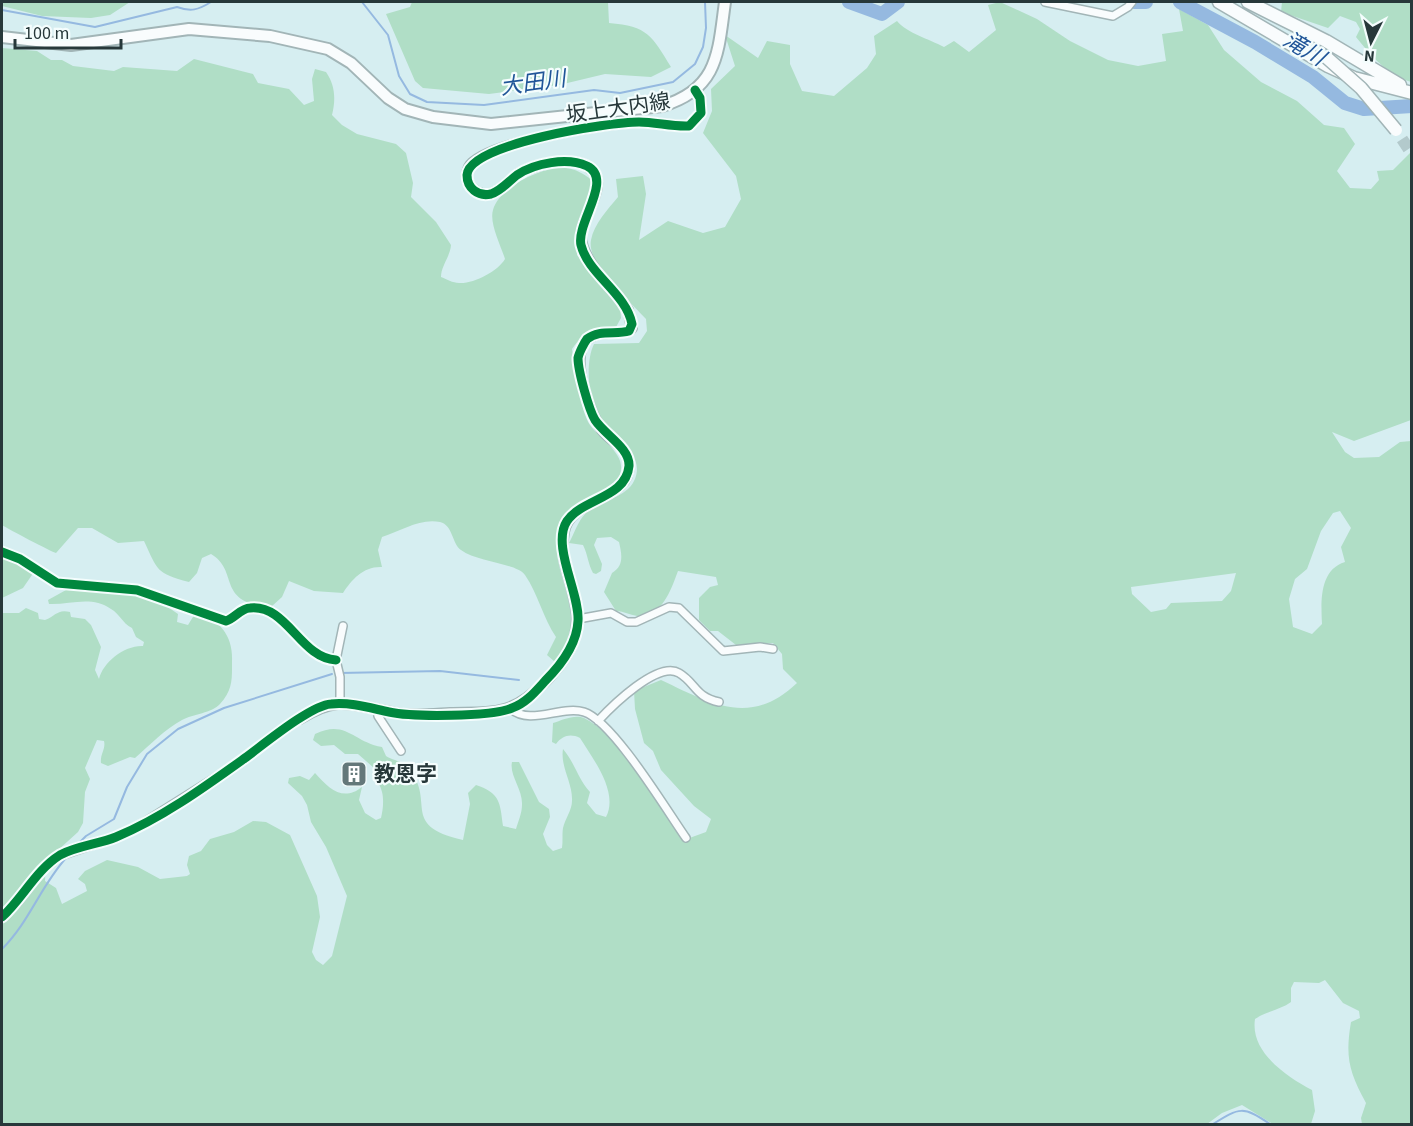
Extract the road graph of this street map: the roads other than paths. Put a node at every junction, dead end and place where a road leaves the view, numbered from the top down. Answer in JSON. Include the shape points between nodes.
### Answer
{"nodes":[{"id":1,"x":724,"y":2,"type":"edge"},
{"id":2,"x":1045,"y":2,"type":"edge"},
{"id":3,"x":1132,"y":2,"type":"edge"},
{"id":4,"x":1219,"y":2,"type":"edge"},
{"id":5,"x":1232,"y":2,"type":"edge"},
{"id":6,"x":1248,"y":2,"type":"edge"},
{"id":7,"x":2,"y":36,"type":"edge"},
{"id":8,"x":695,"y":90,"type":"junction"},
{"id":9,"x":1412,"y":91,"type":"edge"},
{"id":10,"x":1399,"y":134,"type":"tunnel mouth"},
{"id":11,"x":2,"y":552,"type":"edge"},
{"id":12,"x":578,"y":620,"type":"junction"},
{"id":13,"x":343,"y":626,"type":"dead end"},
{"id":14,"x":773,"y":650,"type":"dead end"},
{"id":15,"x":336,"y":660,"type":"junction"},
{"id":16,"x":719,"y":702,"type":"dead end"},
{"id":17,"x":340,"y":704,"type":"junction"},
{"id":18,"x":377,"y":708,"type":"junction"},
{"id":19,"x":511,"y":709,"type":"junction"},
{"id":20,"x":300,"y":719,"type":"joint"},
{"id":21,"x":598,"y":721,"type":"junction"},
{"id":22,"x":402,"y":751,"type":"dead end"},
{"id":23,"x":686,"y":838,"type":"dead end"},
{"id":24,"x":2,"y":917,"type":"edge"}],
"edges":[{"from":1,"to":8,"type":"main road","name":"坂上大内線","via":[[714,64]]},
{"from":2,"to":3,"type":"street","via":[[1113,16]]},
{"from":4,"to":9,"type":"highway","via":[[1354,78]]},
{"from":5,"to":10,"type":"highway","bridge":true,"via":[[1326,57],[1361,88]]},
{"from":6,"to":9,"type":"highway"},
{"from":7,"to":8,"type":"main road","name":"坂上大内線","via":[[71,45],[189,29],[270,36],[328,49],[351,63],[405,109],[433,117],[492,124],[662,106]]},
{"from":8,"to":12,"type":"street","via":[[701,113],[689,126],[623,123],[515,143],[490,152],[471,164],[467,172],[468,184],[485,195],[542,164],[588,166],[597,177],[581,232],[581,246],[628,310],[632,324],[629,331],[595,335],[586,340],[578,357],[593,417],[624,450],[629,464],[620,487],[584,506],[567,522],[564,531],[563,546]]},
{"from":11,"to":15,"type":"street","via":[[57,583],[137,590],[226,621],[249,608],[262,609],[288,626],[305,645],[329,660]]},
{"from":12,"to":14,"type":"street","via":[[608,613],[636,622],[672,606],[680,608],[723,651],[760,647]]},
{"from":12,"to":19,"type":"street","via":[[572,644],[556,668],[530,698]]},
{"from":13,"to":15,"type":"street"},
{"from":15,"to":17,"type":"street"},
{"from":16,"to":21,"type":"street","via":[[704,698],[679,673],[669,671],[631,688]]},
{"from":17,"to":18,"type":"street"},
{"from":17,"to":20,"type":"street","via":[[322,706]]},
{"from":18,"to":19,"type":"street","via":[[407,714]]},
{"from":18,"to":22,"type":"street","via":[[378,716]]},
{"from":19,"to":21,"type":"street","via":[[527,715],[585,712]]},
{"from":20,"to":24,"type":"street","via":[[143,823],[117,837],[60,855]]},
{"from":21,"to":23,"type":"street","via":[[630,757]]}]}
